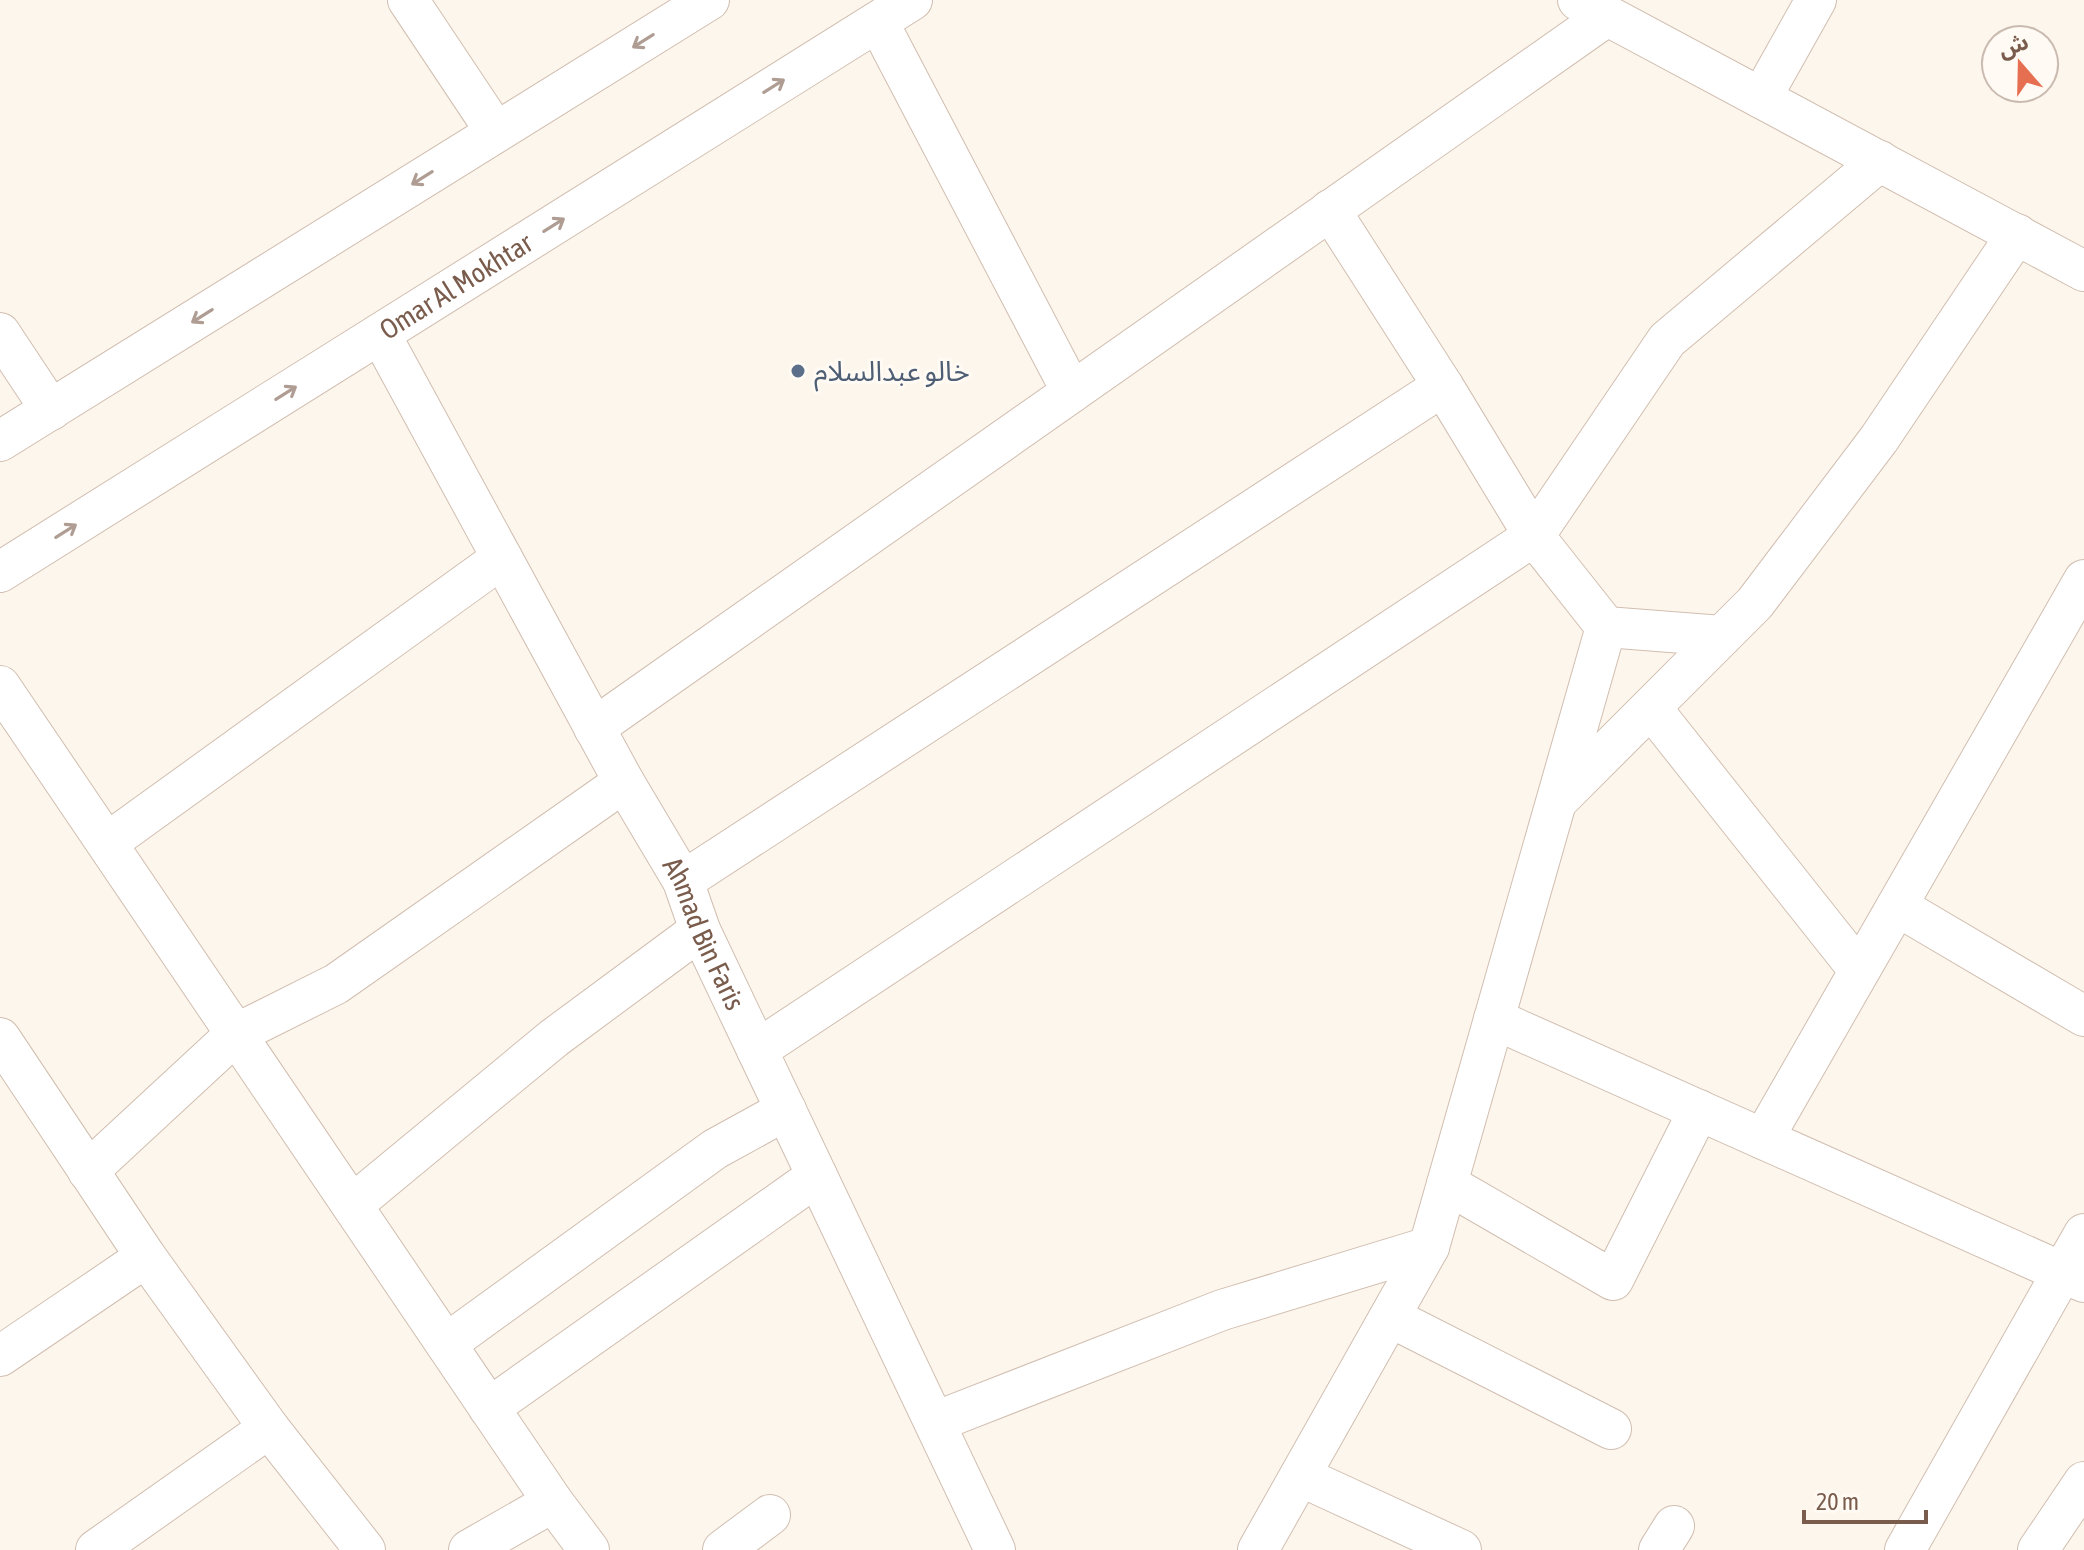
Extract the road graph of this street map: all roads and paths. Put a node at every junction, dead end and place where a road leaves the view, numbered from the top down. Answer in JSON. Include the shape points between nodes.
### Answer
{"nodes":[{"id":1,"x":408,"y":0,"type":"edge"},
{"id":2,"x":709,"y":0,"type":"edge"},
{"id":3,"x":912,"y":0,"type":"edge"},
{"id":4,"x":1816,"y":0,"type":"edge"},
{"id":5,"x":1592,"y":8,"type":"edge"},
{"id":6,"x":878,"y":22,"type":"junction"},
{"id":7,"x":1761,"y":98,"type":"junction"},
{"id":8,"x":496,"y":132,"type":"junction"},
{"id":9,"x":1880,"y":161,"type":"junction"},
{"id":10,"x":1330,"y":210,"type":"junction"},
{"id":11,"x":2017,"y":234,"type":"junction"},
{"id":12,"x":2084,"y":271,"type":"edge"},
{"id":13,"x":0,"y":333,"type":"edge"},
{"id":14,"x":380,"y":334,"type":"junction"},
{"id":15,"x":1443,"y":386,"type":"junction"},
{"id":16,"x":1072,"y":392,"type":"junction"},
{"id":17,"x":51,"y":410,"type":"junction"},
{"id":18,"x":0,"y":441,"type":"edge"},
{"id":19,"x":1534,"y":536,"type":"junction"},
{"id":20,"x":502,"y":558,"type":"junction"},
{"id":21,"x":0,"y":572,"type":"edge"},
{"id":22,"x":2084,"y":580,"type":"edge"},
{"id":23,"x":1606,"y":627,"type":"junction"},
{"id":24,"x":1722,"y":636,"type":"junction"},
{"id":25,"x":2069,"y":642,"type":"edge"},
{"id":26,"x":0,"y":686,"type":"edge"},
{"id":27,"x":1651,"y":708,"type":"junction"},
{"id":28,"x":594,"y":728,"type":"junction"},
{"id":29,"x":624,"y":782,"type":"junction"},
{"id":30,"x":1556,"y":802,"type":"junction"},
{"id":31,"x":107,"y":843,"type":"junction"},
{"id":32,"x":683,"y":881,"type":"junction"},
{"id":33,"x":1897,"y":906,"type":"junction"},
{"id":34,"x":700,"y":930,"type":"junction"},
{"id":35,"x":1859,"y":970,"type":"junction"},
{"id":36,"x":2084,"y":1016,"type":"edge"},
{"id":37,"x":1494,"y":1019,"type":"junction"},
{"id":38,"x":236,"y":1034,"type":"junction"},
{"id":39,"x":0,"y":1038,"type":"edge"},
{"id":40,"x":757,"y":1050,"type":"junction"},
{"id":41,"x":786,"y":1110,"type":"junction"},
{"id":42,"x":1699,"y":1110,"type":"junction"},
{"id":43,"x":1763,"y":1139,"type":"junction"},
{"id":44,"x":88,"y":1171,"type":"junction"},
{"id":45,"x":817,"y":1176,"type":"junction"},
{"id":46,"x":1447,"y":1184,"type":"junction"},
{"id":47,"x":352,"y":1205,"type":"junction"},
{"id":48,"x":2084,"y":1234,"type":"edge"},
{"id":49,"x":1429,"y":1247,"type":"junction"},
{"id":50,"x":146,"y":1257,"type":"junction"},
{"id":51,"x":2073,"y":1277,"type":"edge"},
{"id":52,"x":1390,"y":1317,"type":"junction"},
{"id":53,"x":446,"y":1344,"type":"junction"},
{"id":54,"x":0,"y":1356,"type":"edge"},
{"id":55,"x":489,"y":1408,"type":"junction"},
{"id":56,"x":935,"y":1422,"type":"junction"},
{"id":57,"x":269,"y":1428,"type":"junction"},
{"id":58,"x":1611,"y":1429,"type":"dead end"},
{"id":59,"x":1300,"y":1476,"type":"junction"},
{"id":60,"x":2084,"y":1482,"type":"edge"},
{"id":61,"x":553,"y":1502,"type":"junction"},
{"id":62,"x":770,"y":1515,"type":"dead end"},
{"id":63,"x":96,"y":1550,"type":"edge"},
{"id":64,"x":365,"y":1550,"type":"edge"},
{"id":65,"x":469,"y":1550,"type":"edge"},
{"id":66,"x":589,"y":1550,"type":"edge"},
{"id":67,"x":723,"y":1550,"type":"edge"},
{"id":68,"x":995,"y":1550,"type":"edge"},
{"id":69,"x":1258,"y":1550,"type":"edge"},
{"id":70,"x":1461,"y":1550,"type":"edge"},
{"id":71,"x":1905,"y":1550,"type":"edge"},
{"id":72,"x":2038,"y":1550,"type":"edge"}],
"edges":[{"from":1,"to":8,"type":"street"},
{"from":2,"to":8,"type":"street","one_way":true},
{"from":3,"to":6,"type":"street","name":"Omar Al Mokhtar"},
{"from":4,"to":7,"type":"street"},
{"from":5,"to":7,"type":"street"},
{"from":5,"to":10,"type":"street"},
{"from":14,"to":6,"type":"street","name":"Omar Al Mokhtar","one_way":true},
{"from":6,"to":16,"type":"street"},
{"from":7,"to":9,"type":"street"},
{"from":8,"to":17,"type":"street","one_way":true},
{"from":9,"to":11,"type":"street"},
{"from":9,"to":19,"type":"street","via":[[1667,340]]},
{"from":10,"to":15,"type":"street"},
{"from":10,"to":16,"type":"street"},
{"from":11,"to":12,"type":"street"},
{"from":11,"to":24,"type":"street","via":[[1879,439],[1755,603]]},
{"from":13,"to":17,"type":"street"},
{"from":14,"to":20,"type":"street","name":"Ahmad Bin Faris"},
{"from":21,"to":14,"type":"street","name":"Omar Al Mokhtar","one_way":true},
{"from":15,"to":19,"type":"street"},
{"from":15,"to":32,"type":"street"},
{"from":16,"to":28,"type":"street"},
{"from":17,"to":18,"type":"street"},
{"from":19,"to":23,"type":"street"},
{"from":19,"to":40,"type":"street"},
{"from":20,"to":28,"type":"street","name":"Ahmad Bin Faris"},
{"from":20,"to":31,"type":"street"},
{"from":22,"to":25,"type":"street"},
{"from":23,"to":24,"type":"street"},
{"from":23,"to":30,"type":"street"},
{"from":24,"to":27,"type":"street"},
{"from":25,"to":33,"type":"street"},
{"from":26,"to":31,"type":"street"},
{"from":27,"to":30,"type":"street"},
{"from":27,"to":35,"type":"street"},
{"from":28,"to":29,"type":"street","name":"Ahmad Bin Faris"},
{"from":29,"to":32,"type":"street","name":"Ahmad Bin Faris"},
{"from":29,"to":38,"type":"street","via":[[336,984]]},
{"from":30,"to":37,"type":"street"},
{"from":31,"to":38,"type":"street"},
{"from":32,"to":34,"type":"street","name":"Ahmad Bin Faris"},
{"from":33,"to":35,"type":"street"},
{"from":33,"to":36,"type":"street"},
{"from":34,"to":40,"type":"street","name":"Ahmad Bin Faris"},
{"from":34,"to":47,"type":"street","via":[[554,1038]]},
{"from":35,"to":43,"type":"street"},
{"from":37,"to":42,"type":"street"},
{"from":37,"to":46,"type":"street"},
{"from":38,"to":44,"type":"street"},
{"from":38,"to":47,"type":"street"},
{"from":39,"to":44,"type":"street"},
{"from":40,"to":41,"type":"street","name":"Ahmad Bin Faris"},
{"from":41,"to":45,"type":"street","name":"Ahmad Bin Faris"},
{"from":41,"to":53,"type":"street","via":[[715,1149]]},
{"from":42,"to":43,"type":"street"},
{"from":42,"to":46,"type":"street","via":[[1613,1280]]},
{"from":43,"to":51,"type":"street"},
{"from":44,"to":50,"type":"street"},
{"from":45,"to":55,"type":"street"},
{"from":45,"to":56,"type":"street","name":"Ahmad Bin Faris"},
{"from":46,"to":49,"type":"street"},
{"from":47,"to":53,"type":"street"},
{"from":48,"to":51,"type":"street"},
{"from":49,"to":52,"type":"street"},
{"from":49,"to":56,"type":"street","via":[[1222,1310]]},
{"from":50,"to":54,"type":"street"},
{"from":50,"to":57,"type":"street"},
{"from":51,"to":71,"type":"street"},
{"from":52,"to":58,"type":"street"},
{"from":52,"to":59,"type":"street"},
{"from":53,"to":55,"type":"street"},
{"from":55,"to":61,"type":"street"},
{"from":56,"to":68,"type":"street","name":"Ahmad Bin Faris"},
{"from":57,"to":63,"type":"street"},
{"from":57,"to":64,"type":"street"},
{"from":59,"to":69,"type":"street"},
{"from":59,"to":70,"type":"street"},
{"from":60,"to":72,"type":"street"},
{"from":61,"to":65,"type":"street"},
{"from":61,"to":66,"type":"street"},
{"from":62,"to":67,"type":"street"}]}
